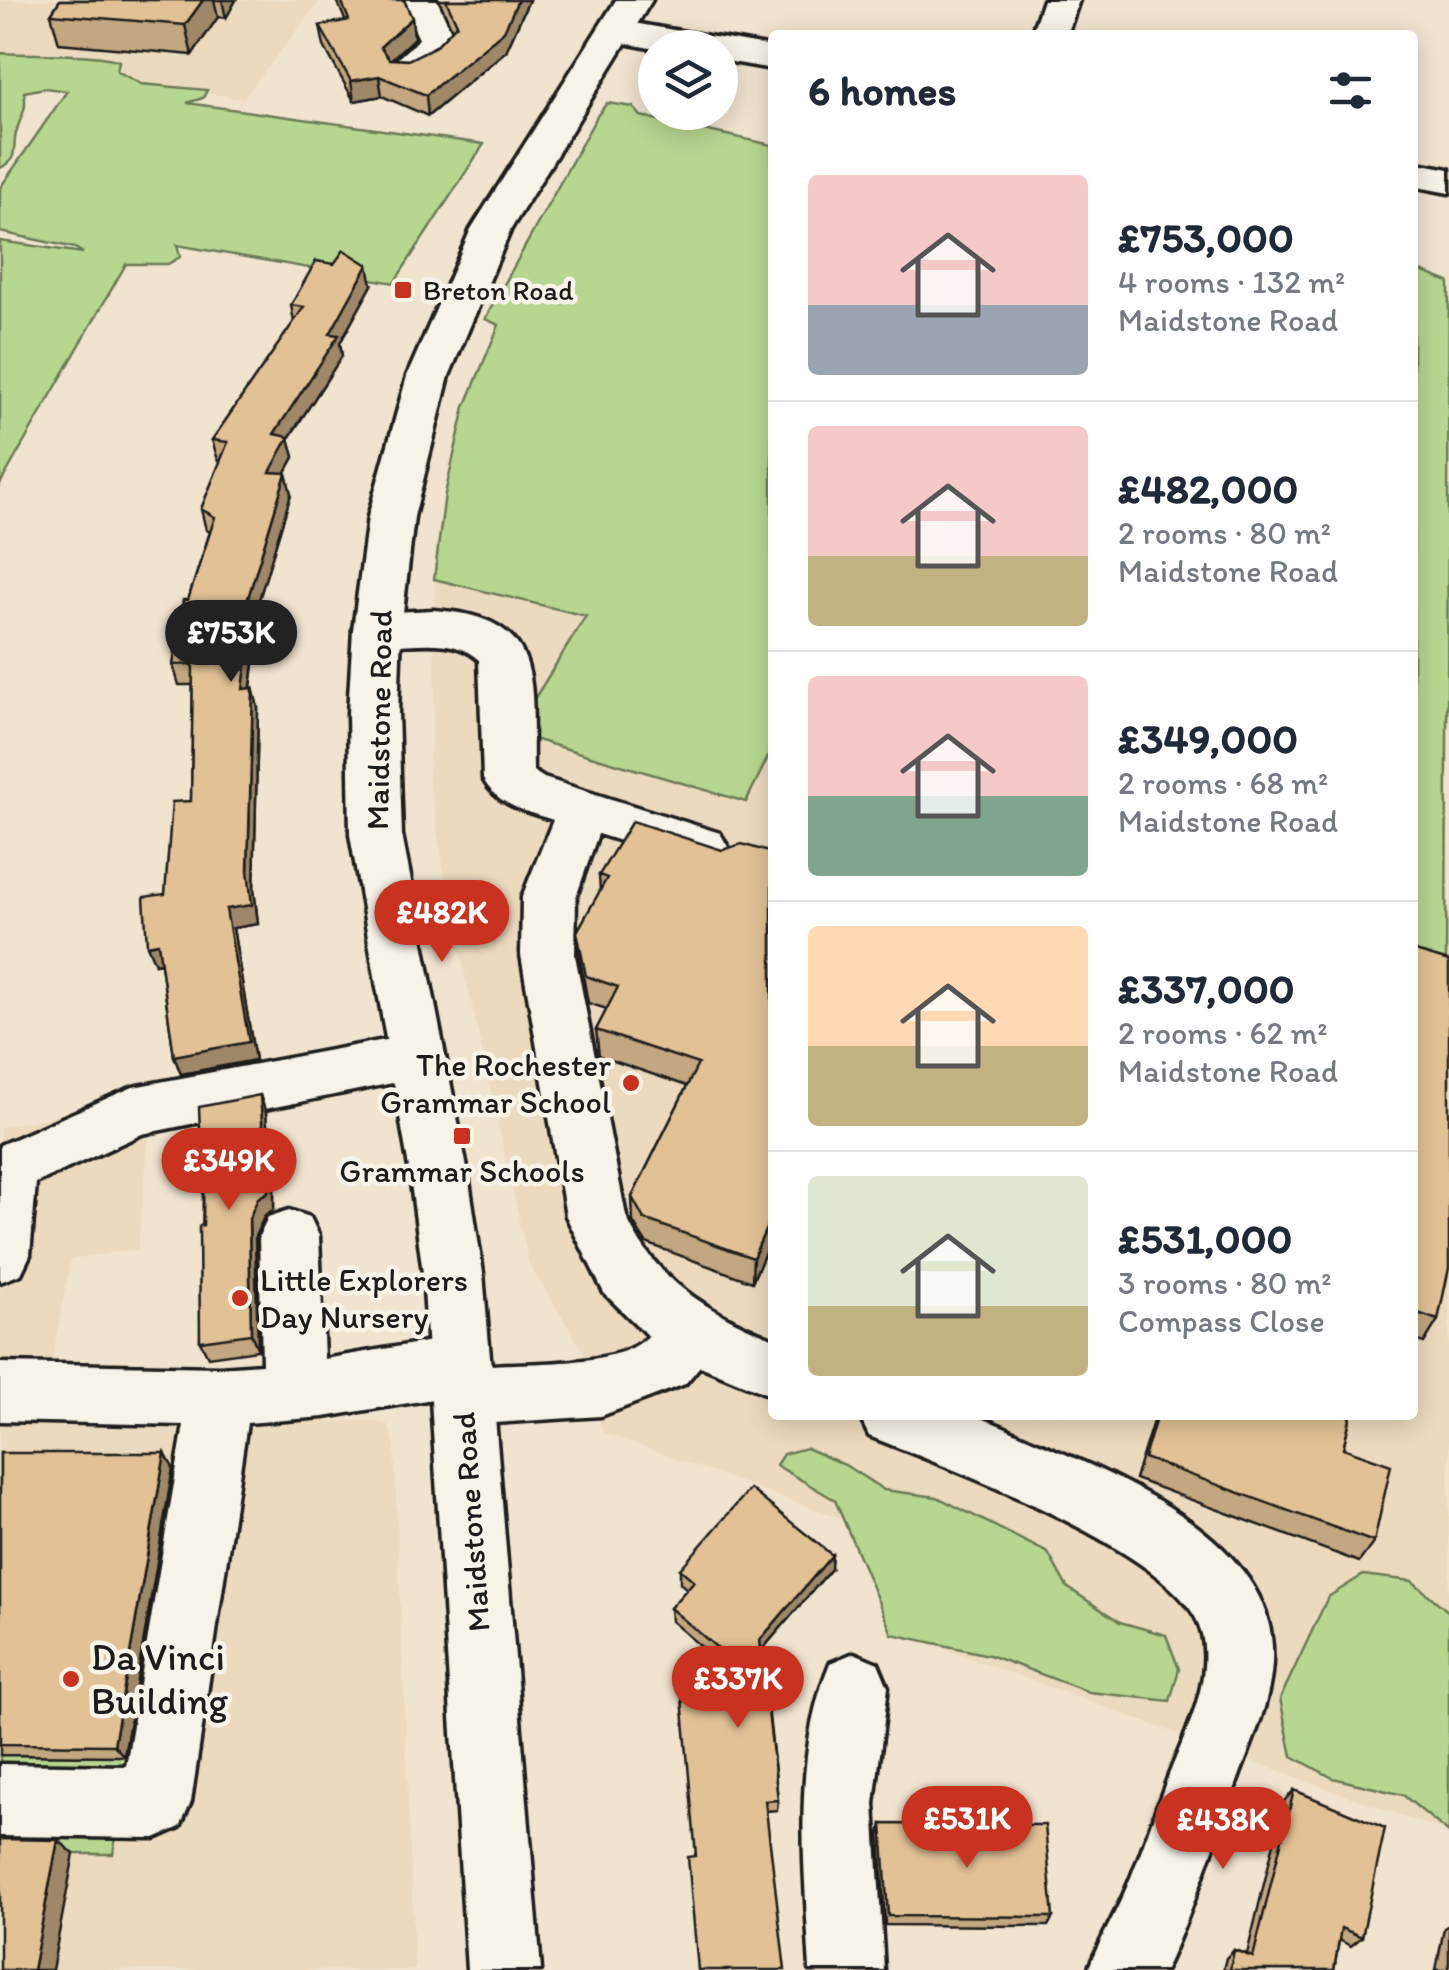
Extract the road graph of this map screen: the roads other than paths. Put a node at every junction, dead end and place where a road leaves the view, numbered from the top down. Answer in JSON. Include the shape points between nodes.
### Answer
{"nodes":[{"id":1,"x":419,"y":0,"type":"edge"},
{"id":2,"x":1061,"y":0,"type":"edge"},
{"id":3,"x":625,"y":15,"type":"edge"},
{"id":4,"x":664,"y":30,"type":"edge"},
{"id":5,"x":1051,"y":30,"type":"edge"},
{"id":6,"x":738,"y":52,"type":"edge"},
{"id":7,"x":768,"y":57,"type":"edge"},
{"id":8,"x":405,"y":68,"type":"edge"},
{"id":9,"x":1418,"y":175,"type":"edge"},
{"id":10,"x":1449,"y":181,"type":"edge"},
{"id":11,"x":377,"y":630,"type":"junction"},
{"id":12,"x":585,"y":811,"type":"junction"},
{"id":13,"x":723,"y":854,"type":"edge"},
{"id":14,"x":417,"y":1057,"type":"junction"},
{"id":15,"x":4,"y":1170,"type":"edge"},
{"id":16,"x":289,"y":1236,"type":"dead end"},
{"id":17,"x":0,"y":1256,"type":"edge"},
{"id":18,"x":689,"y":1333,"type":"junction"},
{"id":19,"x":768,"y":1366,"type":"edge"},
{"id":20,"x":462,"y":1380,"type":"junction"},
{"id":21,"x":294,"y":1391,"type":"junction"},
{"id":22,"x":0,"y":1392,"type":"edge"},
{"id":23,"x":220,"y":1396,"type":"junction"},
{"id":24,"x":903,"y":1420,"type":"edge"},
{"id":25,"x":854,"y":1687,"type":"dead end"},
{"id":26,"x":0,"y":1800,"type":"edge"},
{"id":27,"x":504,"y":1970,"type":"edge"},
{"id":28,"x":847,"y":1970,"type":"edge"},
{"id":29,"x":1126,"y":1970,"type":"edge"}],
"edges":[{"from":1,"to":8,"type":"main road","via":[[439,40]]},
{"from":2,"to":5,"type":"main road"},
{"from":3,"to":4,"type":"main road"},
{"from":3,"to":11,"type":"main road","name":"Maidstone Road","via":[[491,229],[439,348],[390,517]]},
{"from":6,"to":7,"type":"main road"},
{"from":9,"to":10,"type":"main road"},
{"from":11,"to":12,"type":"main road","via":[[442,627],[489,638],[506,667],[508,779],[526,792]]},
{"from":11,"to":14,"type":"main road","name":"Maidstone Road","via":[[378,857]]},
{"from":12,"to":13,"type":"main road"},
{"from":12,"to":18,"type":"main road","via":[[548,897],[548,954],[596,1216],[606,1245],[645,1298]]},
{"from":14,"to":15,"type":"main road","via":[[133,1111]]},
{"from":14,"to":20,"type":"main road","name":"Maidstone Road","via":[[451,1256]]},
{"from":15,"to":17,"type":"main road"},
{"from":16,"to":21,"type":"main road"},
{"from":18,"to":19,"type":"main road"},
{"from":18,"to":20,"type":"main road","via":[[663,1364],[601,1387]]},
{"from":20,"to":21,"type":"main road"},
{"from":20,"to":27,"type":"main road","name":"Maidstone Road"},
{"from":21,"to":23,"type":"main road"},
{"from":22,"to":23,"type":"main road"},
{"from":23,"to":26,"type":"main road","via":[[155,1802]]},
{"from":24,"to":29,"type":"main road","via":[[1082,1493],[1200,1572],[1228,1602],[1236,1628],[1234,1690],[1149,1928]]},
{"from":25,"to":28,"type":"main road","via":[[838,1804]]}]}
